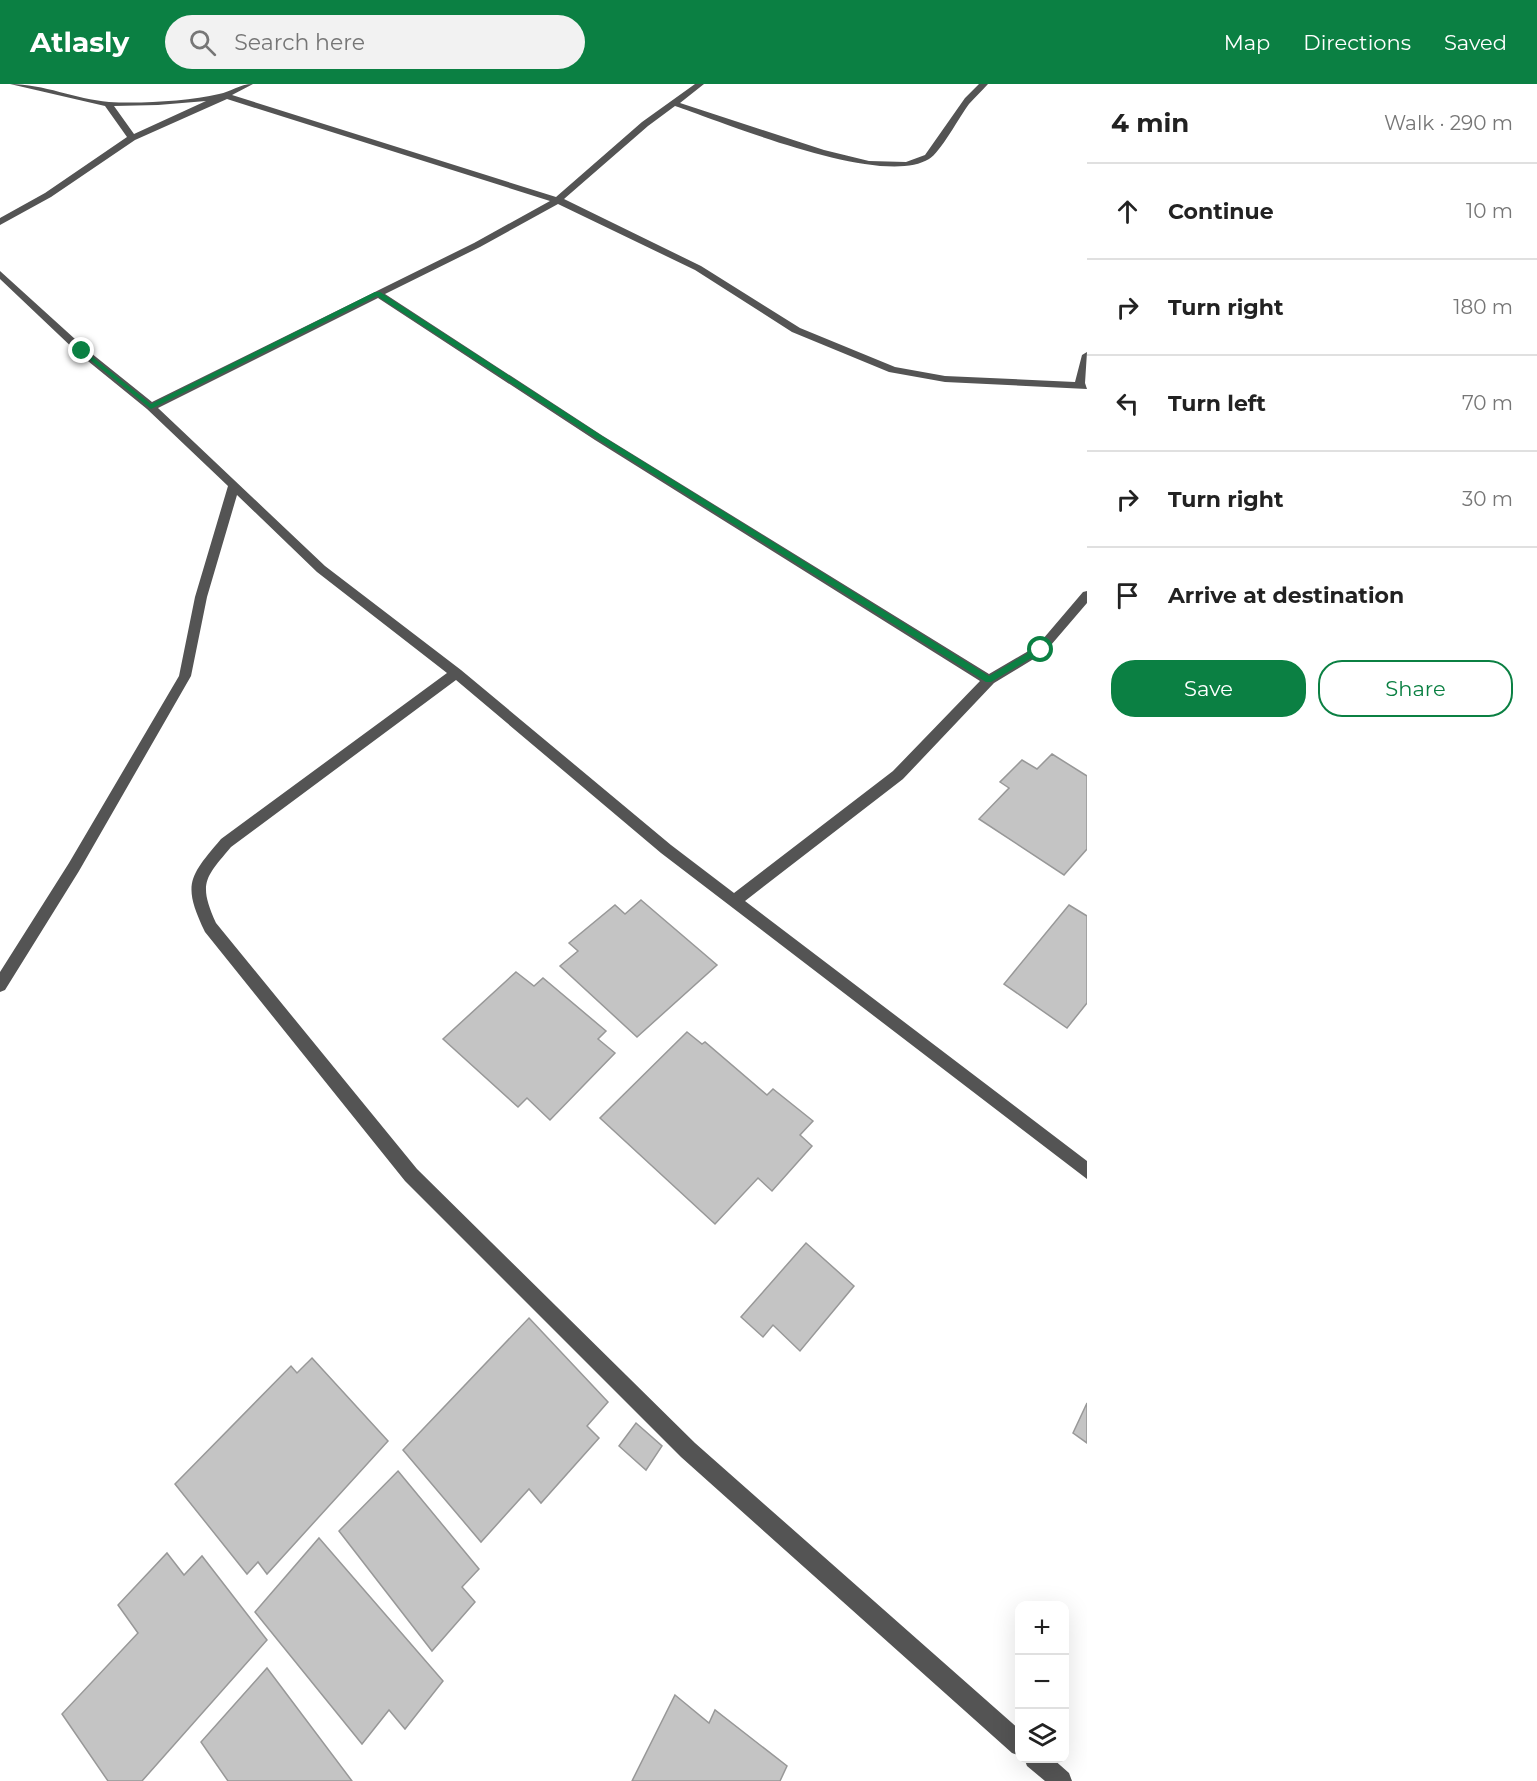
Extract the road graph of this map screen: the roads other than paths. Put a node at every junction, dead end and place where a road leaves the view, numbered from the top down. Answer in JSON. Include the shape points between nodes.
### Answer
{"nodes":[{"id":1,"x":14,"y":84,"type":"edge"},
{"id":2,"x":249,"y":84,"type":"edge"},
{"id":3,"x":700,"y":84,"type":"edge"},
{"id":4,"x":984,"y":84,"type":"edge"},
{"id":5,"x":227,"y":96,"type":"junction"},
{"id":6,"x":673,"y":103,"type":"junction"},
{"id":7,"x":108,"y":104,"type":"junction"},
{"id":8,"x":132,"y":138,"type":"junction"},
{"id":9,"x":558,"y":200,"type":"junction"},
{"id":10,"x":0,"y":222,"type":"edge"},
{"id":11,"x":0,"y":274,"type":"edge"},
{"id":12,"x":378,"y":294,"type":"junction"},
{"id":13,"x":1087,"y":356,"type":"edge"},
{"id":14,"x":1083,"y":386,"type":"edge"},
{"id":15,"x":151,"y":407,"type":"junction"},
{"id":16,"x":233,"y":487,"type":"junction"},
{"id":17,"x":1087,"y":595,"type":"edge"},
{"id":18,"x":456,"y":673,"type":"junction"},
{"id":19,"x":988,"y":680,"type":"junction"},
{"id":20,"x":734,"y":901,"type":"junction"},
{"id":21,"x":0,"y":985,"type":"edge"},
{"id":22,"x":1087,"y":1171,"type":"edge"},
{"id":23,"x":1015,"y":1740,"type":"edge"},
{"id":24,"x":1041,"y":1763,"type":"edge"},
{"id":25,"x":1061,"y":1781,"type":"edge"}],
"edges":[{"from":1,"to":7,"type":"street"},
{"from":2,"to":5,"type":"street"},
{"from":3,"to":6,"type":"street"},
{"from":4,"to":6,"type":"street","via":[[928,157],[907,165],[869,164],[820,152]]},
{"from":5,"to":7,"type":"street"},
{"from":5,"to":8,"type":"street"},
{"from":5,"to":9,"type":"street"},
{"from":6,"to":9,"type":"street"},
{"from":7,"to":8,"type":"street"},
{"from":8,"to":10,"type":"street"},
{"from":9,"to":12,"type":"street"},
{"from":9,"to":14,"type":"street","via":[[698,268],[796,330],[893,370],[945,379]]},
{"from":11,"to":15,"type":"street","via":[[82,351]]},
{"from":12,"to":15,"type":"street"},
{"from":12,"to":19,"type":"street","via":[[599,438]]},
{"from":13,"to":14,"type":"street"},
{"from":15,"to":16,"type":"street"},
{"from":16,"to":18,"type":"street","via":[[321,569]]},
{"from":16,"to":21,"type":"street","via":[[201,597],[185,676]]},
{"from":17,"to":19,"type":"street","via":[[1041,650]]},
{"from":18,"to":20,"type":"street"},
{"from":18,"to":23,"type":"street","via":[[226,843],[201,873],[198,900],[210,927],[411,1174],[688,1450]]},
{"from":19,"to":20,"type":"street","via":[[898,775]]},
{"from":20,"to":22,"type":"street"},
{"from":24,"to":25,"type":"street"}]}
